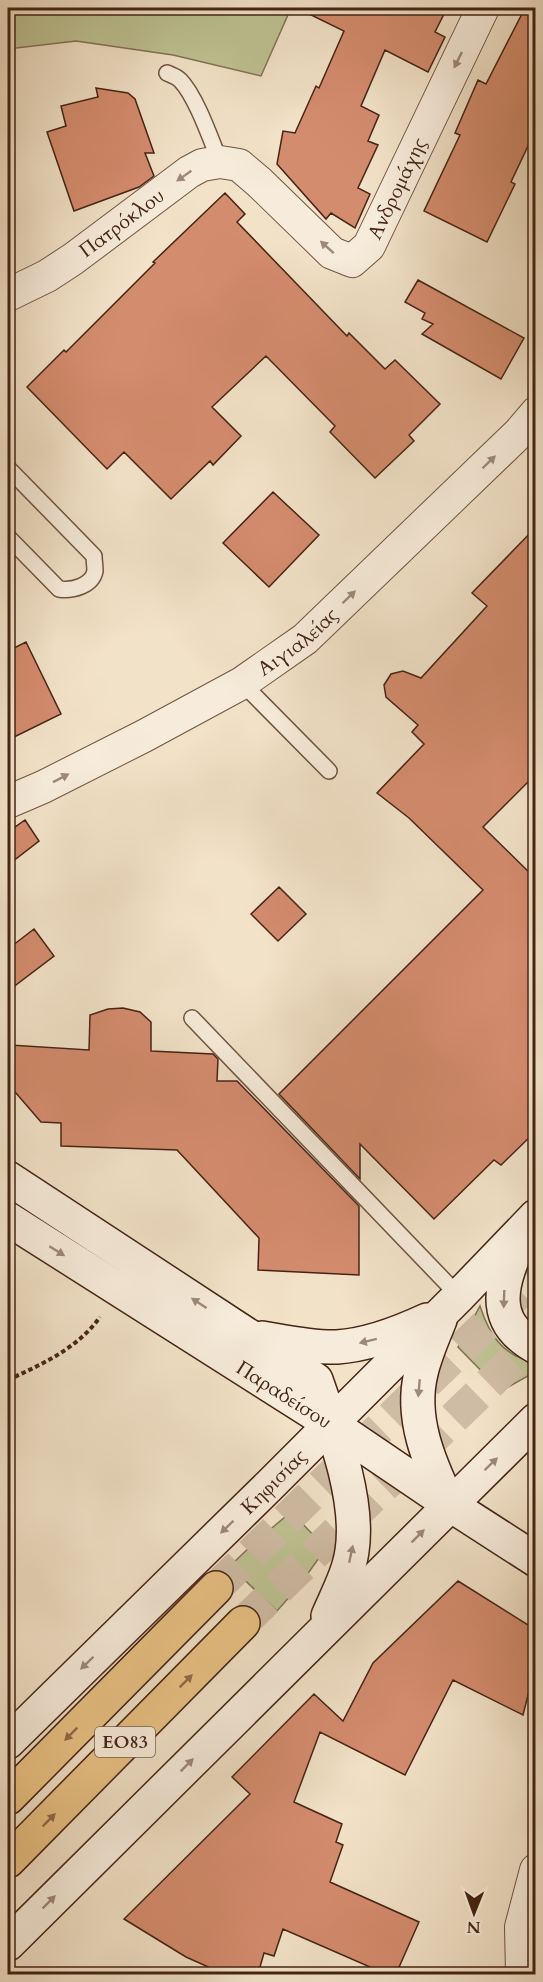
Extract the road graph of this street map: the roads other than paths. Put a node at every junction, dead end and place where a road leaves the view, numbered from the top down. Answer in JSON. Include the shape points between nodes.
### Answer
{"nodes":[{"id":1,"x":483,"y":8,"type":"edge"},
{"id":2,"x":167,"y":73,"type":"dead end"},
{"id":3,"x":229,"y":164,"type":"junction"},
{"id":4,"x":8,"y":295,"type":"edge"},
{"id":5,"x":530,"y":432,"type":"edge"},
{"id":6,"x":8,"y":468,"type":"edge"},
{"id":7,"x":8,"y":537,"type":"edge"},
{"id":8,"x":242,"y":682,"type":"junction"},
{"id":9,"x":329,"y":771,"type":"dead end"},
{"id":10,"x":8,"y":802,"type":"edge"},
{"id":11,"x":192,"y":1018,"type":"dead end"},
{"id":12,"x":8,"y":1179,"type":"edge"},
{"id":13,"x":8,"y":1219,"type":"edge"},
{"id":14,"x":532,"y":1220,"type":"edge"},
{"id":15,"x":451,"y":1304,"type":"junction"},
{"id":16,"x":248,"y":1335,"type":"junction"},
{"id":17,"x":536,"y":1347,"type":"edge"},
{"id":18,"x":536,"y":1420,"type":"edge"},
{"id":19,"x":331,"y":1424,"type":"junction"},
{"id":20,"x":449,"y":1504,"type":"junction"},
{"id":21,"x":536,"y":1560,"type":"edge"},
{"id":22,"x":216,"y":1588,"type":"tunnel mouth"},
{"id":23,"x":243,"y":1623,"type":"tunnel mouth"},
{"id":24,"x":323,"y":1629,"type":"junction"},
{"id":25,"x":8,"y":1742,"type":"edge"},
{"id":26,"x":8,"y":1798,"type":"edge"},
{"id":27,"x":8,"y":1861,"type":"edge"},
{"id":28,"x":536,"y":1870,"type":"edge"},
{"id":29,"x":8,"y":1944,"type":"edge"},
{"id":30,"x":522,"y":1974,"type":"edge"}],
"edges":[{"from":1,"to":3,"type":"street","name":"Ανδρομάχης","one_way":true,"via":[[369,246],[352,261],[332,253],[259,182]]},
{"from":2,"to":3,"type":"lane","via":[[179,78]]},
{"from":3,"to":4,"type":"street","name":"Πατρόκλου","one_way":true,"via":[[202,165],[189,172],[73,259]]},
{"from":8,"to":5,"type":"street","name":"Αιγιαλείας","one_way":true,"via":[[305,639]]},
{"from":6,"to":7,"type":"lane","via":[[94,556],[94,572],[88,582],[70,591],[59,589]]},
{"from":8,"to":9,"type":"lane"},
{"from":10,"to":8,"type":"street","name":"Αιγιαλείας","one_way":true,"via":[[144,736]]},
{"from":11,"to":15,"type":"lane"},
{"from":16,"to":12,"type":"main road","name":"Παραδείσου","one_way":true},
{"from":13,"to":19,"type":"main road","name":"Παραδείσου","one_way":true},
{"from":14,"to":15,"type":"main road","name":"Κηφισίας"},
{"from":14,"to":17,"type":"main road","one_way":true,"via":[[512,1261],[503,1305],[506,1321]]},
{"from":15,"to":16,"type":"main road","one_way":true,"via":[[403,1331],[337,1347]]},
{"from":15,"to":19,"type":"main road","name":"Κηφισίας"},
{"from":15,"to":20,"type":"main road","one_way":true,"via":[[421,1373],[418,1396],[421,1434],[431,1468]]},
{"from":16,"to":19,"type":"main road","name":"Παραδείσου","via":[[316,1380]]},
{"from":20,"to":18,"type":"main road","one_way":true},
{"from":19,"to":20,"type":"main road"},
{"from":24,"to":19,"type":"main road","one_way":true,"via":[[346,1574],[354,1530],[348,1484]]},
{"from":19,"to":25,"type":"main road","name":"Κηφισίας","one_way":true},
{"from":20,"to":21,"type":"main road"},
{"from":24,"to":20,"type":"main road","one_way":true},
{"from":22,"to":26,"type":"main road","number":"ΕΟ83","one_way":true},
{"from":27,"to":23,"type":"main road","number":"ΕΟ83","one_way":true},
{"from":29,"to":24,"type":"main road","one_way":true},
{"from":28,"to":30,"type":"street","via":[[521,1927]]}]}
